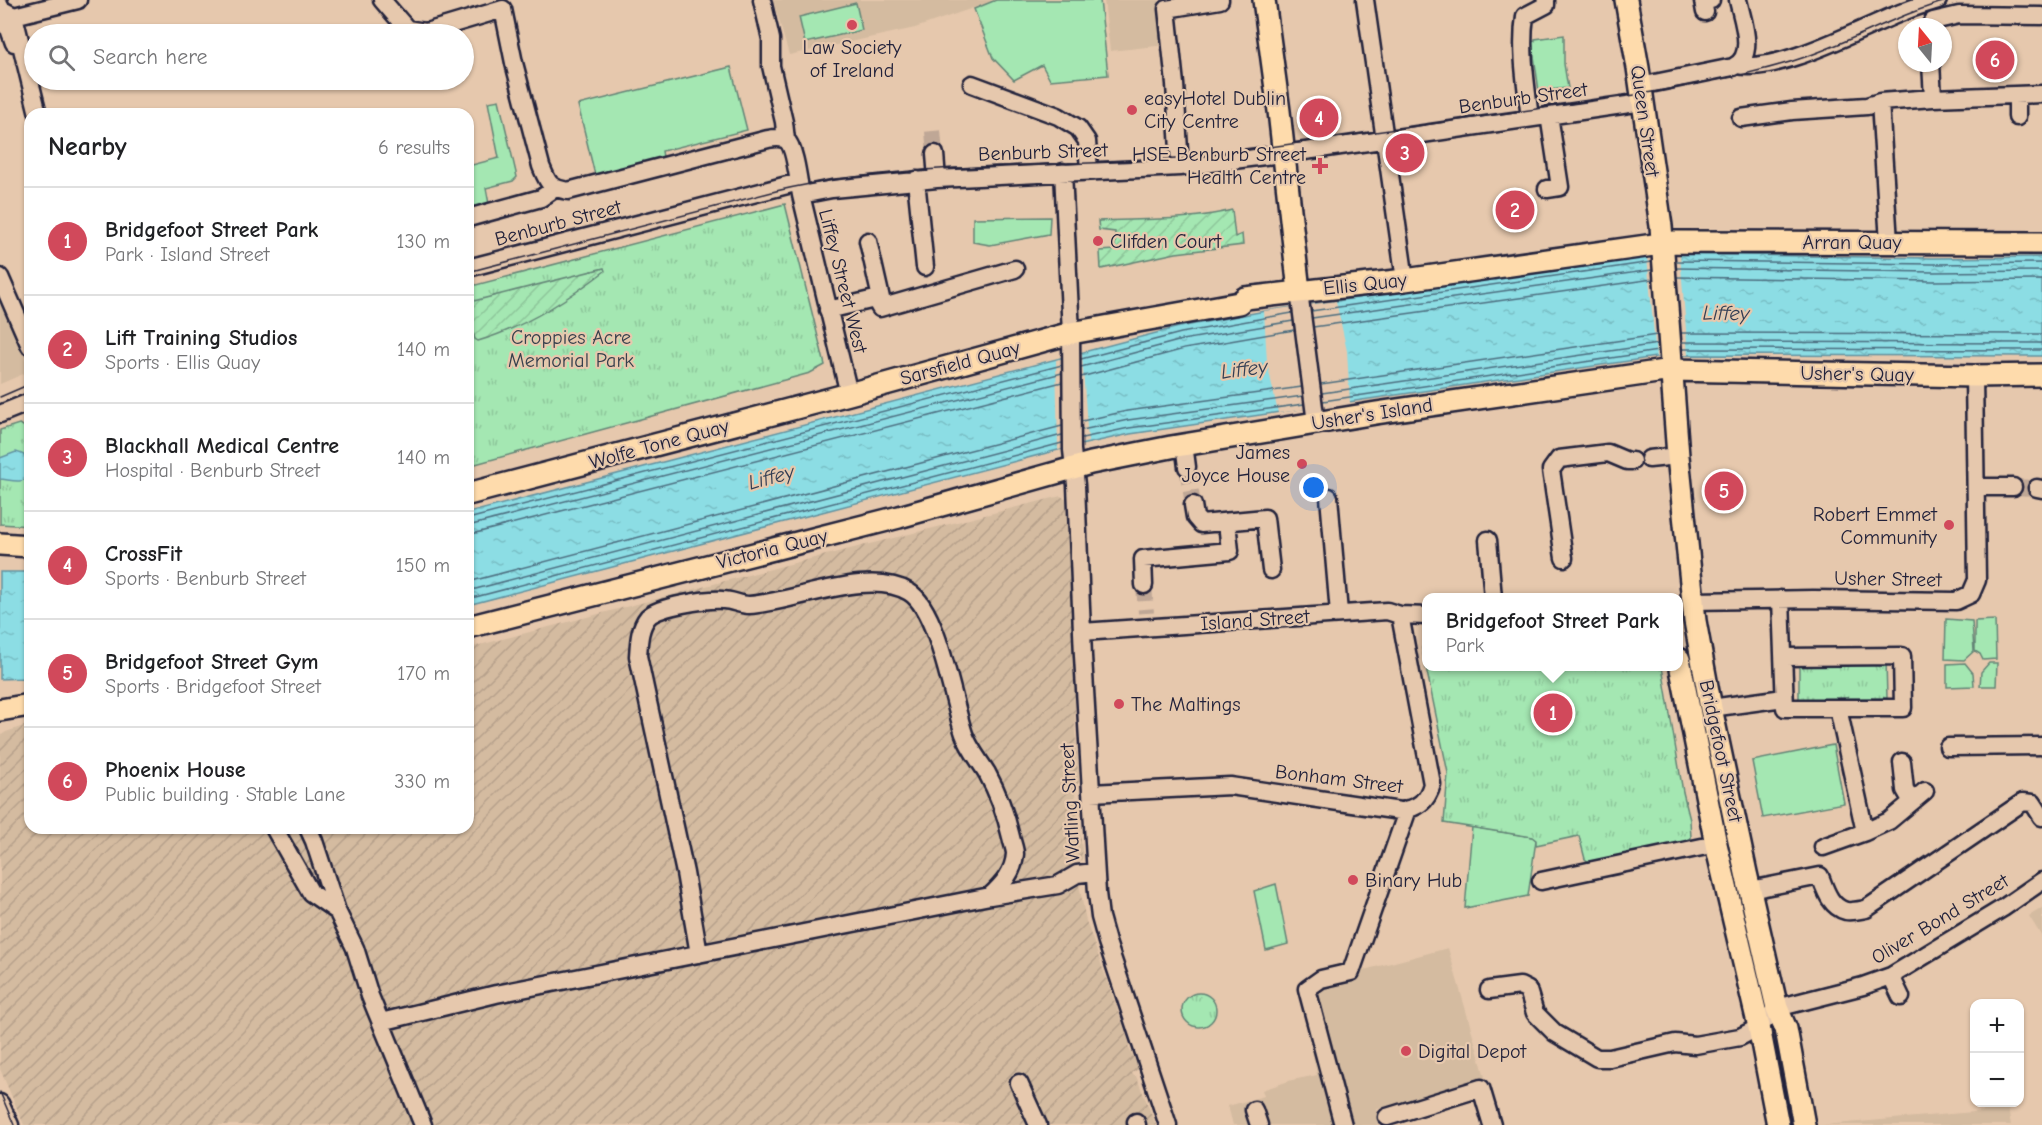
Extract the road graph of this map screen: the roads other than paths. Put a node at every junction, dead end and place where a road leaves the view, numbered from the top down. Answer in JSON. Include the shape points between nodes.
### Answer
{"nodes":[{"id":1,"x":78,"y":0,"type":"edge"},
{"id":2,"x":382,"y":0,"type":"edge"},
{"id":3,"x":762,"y":0,"type":"edge"},
{"id":4,"x":1220,"y":0,"type":"edge"},
{"id":5,"x":1264,"y":0,"type":"edge"},
{"id":6,"x":1365,"y":0,"type":"edge"},
{"id":7,"x":1545,"y":0,"type":"edge"},
{"id":8,"x":1626,"y":0,"type":"edge"},
{"id":9,"x":1738,"y":0,"type":"edge"},
{"id":10,"x":1932,"y":1,"type":"edge"},
{"id":11,"x":0,"y":5,"type":"edge"},
{"id":12,"x":2042,"y":16,"type":"edge"},
{"id":13,"x":7,"y":18,"type":"edge"},
{"id":14,"x":1932,"y":18,"type":"edge"},
{"id":15,"x":1943,"y":18,"type":"edge"},
{"id":16,"x":403,"y":24,"type":"edge"},
{"id":17,"x":453,"y":24,"type":"edge"},
{"id":18,"x":1737,"y":65,"type":"junction"},
{"id":19,"x":24,"y":71,"type":"edge"},
{"id":20,"x":1932,"y":72,"type":"edge"},
{"id":21,"x":972,"y":84,"type":"dead end"},
{"id":22,"x":30,"y":90,"type":"edge"},
{"id":23,"x":1642,"y":94,"type":"junction"},
{"id":24,"x":2042,"y":94,"type":"edge"},
{"id":25,"x":2017,"y":95,"type":"junction"},
{"id":26,"x":1933,"y":98,"type":"junction"},
{"id":27,"x":1880,"y":102,"type":"junction"},
{"id":28,"x":36,"y":108,"type":"edge"},
{"id":29,"x":1549,"y":115,"type":"junction"},
{"id":30,"x":2018,"y":117,"type":"dead end"},
{"id":31,"x":1530,"y":118,"type":"junction"},
{"id":32,"x":1741,"y":118,"type":"dead end"},
{"id":33,"x":1382,"y":132,"type":"junction"},
{"id":34,"x":786,"y":140,"type":"junction"},
{"id":35,"x":935,"y":154,"type":"tunnel mouth"},
{"id":36,"x":1284,"y":154,"type":"junction"},
{"id":37,"x":1180,"y":167,"type":"junction"},
{"id":38,"x":1089,"y":171,"type":"junction"},
{"id":39,"x":1063,"y":172,"type":"junction"},
{"id":40,"x":937,"y":178,"type":"junction"},
{"id":41,"x":916,"y":180,"type":"junction"},
{"id":42,"x":799,"y":185,"type":"junction"},
{"id":43,"x":554,"y":189,"type":"junction"},
{"id":44,"x":1547,"y":189,"type":"dead end"},
{"id":45,"x":474,"y":216,"type":"edge"},
{"id":46,"x":868,"y":241,"type":"dead end"},
{"id":47,"x":1889,"y":242,"type":"junction"},
{"id":48,"x":2042,"y":243,"type":"edge"},
{"id":49,"x":1662,"y":248,"type":"junction"},
{"id":50,"x":474,"y":266,"type":"edge"},
{"id":51,"x":925,"y":267,"type":"dead end"},
{"id":52,"x":1015,"y":269,"type":"dead end"},
{"id":53,"x":1405,"y":280,"type":"junction"},
{"id":54,"x":2,"y":287,"type":"edge"},
{"id":55,"x":1299,"y":298,"type":"junction"},
{"id":56,"x":883,"y":307,"type":"junction"},
{"id":57,"x":828,"y":310,"type":"junction"},
{"id":58,"x":24,"y":333,"type":"edge"},
{"id":59,"x":1070,"y":342,"type":"junction"},
{"id":60,"x":1671,"y":364,"type":"junction"},
{"id":61,"x":2042,"y":375,"type":"edge"},
{"id":62,"x":1974,"y":376,"type":"junction"},
{"id":63,"x":849,"y":394,"type":"junction"},
{"id":64,"x":24,"y":404,"type":"edge"},
{"id":65,"x":6,"y":412,"type":"edge"},
{"id":66,"x":1315,"y":415,"type":"junction"},
{"id":67,"x":24,"y":416,"type":"edge"},
{"id":68,"x":1184,"y":444,"type":"junction"},
{"id":69,"x":1678,"y":456,"type":"junction"},
{"id":70,"x":1073,"y":458,"type":"junction"},
{"id":71,"x":1187,"y":467,"type":"tunnel mouth"},
{"id":72,"x":1976,"y":487,"type":"junction"},
{"id":73,"x":2013,"y":487,"type":"tunnel mouth"},
{"id":74,"x":474,"y":492,"type":"edge"},
{"id":75,"x":1329,"y":497,"type":"dead end"},
{"id":76,"x":1193,"y":505,"type":"tunnel mouth"},
{"id":77,"x":1227,"y":522,"type":"junction"},
{"id":78,"x":1488,"y":540,"type":"dead end"},
{"id":79,"x":1,"y":545,"type":"edge"},
{"id":80,"x":24,"y":546,"type":"edge"},
{"id":81,"x":1563,"y":558,"type":"dead end"},
{"id":82,"x":1271,"y":570,"type":"dead end"},
{"id":83,"x":1144,"y":585,"type":"tunnel mouth"},
{"id":84,"x":1492,"y":593,"type":"edge"},
{"id":85,"x":1781,"y":599,"type":"junction"},
{"id":86,"x":1686,"y":601,"type":"edge"},
{"id":87,"x":1339,"y":613,"type":"junction"},
{"id":88,"x":1400,"y":615,"type":"junction"},
{"id":89,"x":1422,"y":616,"type":"edge"},
{"id":90,"x":474,"y":625,"type":"edge"},
{"id":91,"x":1082,"y":632,"type":"junction"},
{"id":92,"x":1784,"y":657,"type":"junction"},
{"id":93,"x":1681,"y":671,"type":"edge"},
{"id":94,"x":24,"y":695,"type":"edge"},
{"id":95,"x":0,"y":696,"type":"edge"},
{"id":96,"x":1784,"y":698,"type":"junction"},
{"id":97,"x":24,"y":706,"type":"edge"},
{"id":98,"x":1711,"y":708,"type":"junction"},
{"id":99,"x":1838,"y":708,"type":"junction"},
{"id":100,"x":0,"y":710,"type":"edge"},
{"id":101,"x":2042,"y":746,"type":"edge"},
{"id":102,"x":1948,"y":747,"type":"dead end"},
{"id":103,"x":1902,"y":762,"type":"dead end"},
{"id":104,"x":1091,"y":793,"type":"junction"},
{"id":105,"x":1408,"y":809,"type":"junction"},
{"id":106,"x":2042,"y":817,"type":"edge"},
{"id":107,"x":1865,"y":832,"type":"junction"},
{"id":108,"x":277,"y":834,"type":"edge"},
{"id":109,"x":313,"y":834,"type":"edge"},
{"id":110,"x":1716,"y":844,"type":"junction"},
{"id":111,"x":1823,"y":847,"type":"dead end"},
{"id":112,"x":1095,"y":872,"type":"junction"},
{"id":113,"x":1541,"y":881,"type":"dead end"},
{"id":114,"x":2042,"y":881,"type":"edge"},
{"id":115,"x":1750,"y":890,"type":"junction"},
{"id":116,"x":990,"y":896,"type":"junction"},
{"id":117,"x":337,"y":911,"type":"junction"},
{"id":118,"x":699,"y":954,"type":"junction"},
{"id":119,"x":1891,"y":976,"type":"junction"},
{"id":120,"x":1489,"y":990,"type":"dead end"},
{"id":121,"x":1901,"y":997,"type":"dead end"},
{"id":122,"x":1777,"y":1008,"type":"junction"},
{"id":123,"x":381,"y":1023,"type":"junction"},
{"id":124,"x":1759,"y":1027,"type":"junction"},
{"id":125,"x":1019,"y":1083,"type":"dead end"},
{"id":126,"x":0,"y":1102,"type":"edge"},
{"id":127,"x":1387,"y":1117,"type":"dead end"},
{"id":128,"x":10,"y":1125,"type":"edge"},
{"id":129,"x":423,"y":1125,"type":"edge"},
{"id":130,"x":1038,"y":1125,"type":"edge"},
{"id":131,"x":1168,"y":1125,"type":"edge"},
{"id":132,"x":1343,"y":1125,"type":"edge"},
{"id":133,"x":1492,"y":1125,"type":"edge"},
{"id":134,"x":1778,"y":1125,"type":"edge"},
{"id":135,"x":1804,"y":1125,"type":"edge"}],
"edges":[{"from":1,"to":13,"type":"street"},
{"from":2,"to":16,"type":"street"},
{"from":3,"to":34,"type":"street","name":"Liffey Street West"},
{"from":4,"to":37,"type":"street","via":[[1167,9]]},
{"from":5,"to":36,"type":"main road"},
{"from":6,"to":33,"type":"street"},
{"from":7,"to":31,"type":"street","via":[[1546,5],[1525,16],[1523,28]]},
{"from":8,"to":23,"type":"main road","name":"Queen Street"},
{"from":9,"to":18,"type":"street","via":[[1747,48]]},
{"from":10,"to":14,"type":"street"},
{"from":10,"to":18,"type":"street","name":"Benburb Street","via":[[1809,51],[1749,67]]},
{"from":11,"to":13,"type":"street"},
{"from":12,"to":15,"type":"street"},
{"from":13,"to":19,"type":"street"},
{"from":17,"to":43,"type":"street","via":[[503,9],[541,166]]},
{"from":18,"to":23,"type":"street","name":"Benburb Street"},
{"from":20,"to":26,"type":"street"},
{"from":21,"to":38,"type":"street","via":[[1058,116],[1078,128],[1087,141]]},
{"from":22,"to":28,"type":"street"},
{"from":23,"to":29,"type":"street","name":"Benburb Street"},
{"from":23,"to":49,"type":"main road","name":"Queen Street"},
{"from":24,"to":25,"type":"street"},
{"from":25,"to":26,"type":"street"},
{"from":25,"to":30,"type":"street"},
{"from":26,"to":27,"type":"street"},
{"from":27,"to":32,"type":"street"},
{"from":27,"to":47,"type":"street"},
{"from":29,"to":31,"type":"street","name":"Benburb Street"},
{"from":29,"to":44,"type":"street","via":[[1560,187]]},
{"from":31,"to":33,"type":"street","name":"Benburb Street"},
{"from":33,"to":36,"type":"street","name":"Benburb Street"},
{"from":33,"to":53,"type":"street"},
{"from":34,"to":42,"type":"street","name":"Liffey Street West"},
{"from":34,"to":43,"type":"street","via":[[768,139],[568,191]]},
{"from":35,"to":40,"type":"street"},
{"from":36,"to":37,"type":"street","name":"Benburb Street"},
{"from":36,"to":55,"type":"main road"},
{"from":37,"to":38,"type":"street","name":"Benburb Street"},
{"from":38,"to":39,"type":"street","name":"Benburb Street"},
{"from":39,"to":40,"type":"street","name":"Benburb Street"},
{"from":39,"to":59,"type":"street","name":"Watling Street"},
{"from":40,"to":41,"type":"street","name":"Benburb Street"},
{"from":41,"to":42,"type":"street","name":"Benburb Street","via":[[832,189]]},
{"from":41,"to":51,"type":"street"},
{"from":42,"to":50,"type":"street","name":"Benburb Street"},
{"from":42,"to":57,"type":"street","name":"Liffey Street West"},
{"from":43,"to":45,"type":"street","via":[[541,198]]},
{"from":46,"to":56,"type":"street"},
{"from":47,"to":48,"type":"main road","name":"Arran Quay"},
{"from":47,"to":49,"type":"main road","name":"Arran Quay"},
{"from":49,"to":53,"type":"main road","name":"Ellis Quay"},
{"from":49,"to":60,"type":"main road","name":"Queen Street"},
{"from":52,"to":56,"type":"street"},
{"from":53,"to":55,"type":"main road","name":"Ellis Quay"},
{"from":54,"to":58,"type":"street"},
{"from":55,"to":59,"type":"main road","name":"Ellis Quay","via":[[1245,298],[1239,303]]},
{"from":55,"to":66,"type":"street"},
{"from":56,"to":57,"type":"street","via":[[875,299]]},
{"from":57,"to":63,"type":"street","name":"Liffey Street West"},
{"from":59,"to":63,"type":"main road","name":"Sarsfield Quay"},
{"from":59,"to":70,"type":"street","name":"Watling Street"},
{"from":60,"to":62,"type":"main road","name":"Usher's Quay"},
{"from":60,"to":66,"type":"main road","name":"Usher's Island","via":[[1460,400]]},
{"from":60,"to":69,"type":"main road","name":"Bridgefoot Street"},
{"from":61,"to":62,"type":"main road","name":"Usher's Quay"},
{"from":62,"to":72,"type":"street","name":"Usher Street"},
{"from":63,"to":74,"type":"main road","name":"Wolfe Tone Quay"},
{"from":64,"to":65,"type":"street"},
{"from":65,"to":67,"type":"street"},
{"from":66,"to":68,"type":"main road","name":"Usher's Island"},
{"from":68,"to":70,"type":"main road","name":"Usher's Island"},
{"from":68,"to":71,"type":"street"},
{"from":69,"to":81,"type":"street","via":[[1640,460],[1608,453],[1559,459],[1551,470]]},
{"from":69,"to":86,"type":"main road","name":"Bridgefoot Street"},
{"from":70,"to":90,"type":"main road","name":"Victoria Quay","via":[[899,517]]},
{"from":70,"to":91,"type":"street","name":"Watling Street"},
{"from":72,"to":73,"type":"street"},
{"from":72,"to":85,"type":"street","name":"Usher Street","via":[[1977,580],[1971,594],[1956,601]]},
{"from":75,"to":87,"type":"street"},
{"from":76,"to":77,"type":"street","via":[[1201,524]]},
{"from":77,"to":82,"type":"street","via":[[1265,519]]},
{"from":77,"to":83,"type":"street","via":[[1230,551],[1143,559]]},
{"from":78,"to":84,"type":"street"},
{"from":79,"to":80,"type":"main road"},
{"from":85,"to":86,"type":"street","name":"Usher Street"},
{"from":85,"to":92,"type":"street"},
{"from":86,"to":98,"type":"main road","name":"Bridgefoot Street"},
{"from":87,"to":88,"type":"street","name":"Island Street","via":[[1387,610]]},
{"from":87,"to":91,"type":"street","name":"Island Street","via":[[1146,621]]},
{"from":88,"to":89,"type":"street","name":"Island Street"},
{"from":88,"to":105,"type":"street","name":"Bonham Street","via":[[1432,784],[1429,796],[1417,807]]},
{"from":91,"to":104,"type":"street","name":"Watling Street"},
{"from":92,"to":96,"type":"street"},
{"from":92,"to":99,"type":"street","via":[[1902,656],[1903,708]]},
{"from":93,"to":110,"type":"main road","name":"Bridgefoot Street"},
{"from":94,"to":95,"type":"main road"},
{"from":96,"to":98,"type":"street"},
{"from":96,"to":99,"type":"street","via":[[1785,708]]},
{"from":97,"to":100,"type":"main road"},
{"from":98,"to":115,"type":"main road","name":"Bridgefoot Street"},
{"from":99,"to":107,"type":"street"},
{"from":101,"to":102,"type":"street"},
{"from":103,"to":107,"type":"street","via":[[1905,790],[1919,797],[1889,821]]},
{"from":104,"to":105,"type":"street","name":"Bonham Street","via":[[1230,786],[1295,801]]},
{"from":104,"to":112,"type":"street","name":"Watling Street"},
{"from":105,"to":132,"type":"street","via":[[1351,972],[1321,979],[1307,989]]},
{"from":106,"to":115,"type":"street","via":[[2033,803],[2023,802],[1866,909],[1847,911],[1834,904],[1820,876]]},
{"from":107,"to":111,"type":"street"},
{"from":108,"to":117,"type":"street","via":[[311,893]]},
{"from":109,"to":117,"type":"street"},
{"from":110,"to":113,"type":"street"},
{"from":110,"to":124,"type":"main road","name":"Bridgefoot Street"},
{"from":112,"to":116,"type":"street","via":[[1077,874],[1058,885]]},
{"from":112,"to":131,"type":"street","name":"Watling Street","via":[[1100,917]]},
{"from":114,"to":119,"type":"street","name":"Oliver Bond Street"},
{"from":115,"to":122,"type":"main road","name":"Bridgefoot Street"},
{"from":116,"to":118,"type":"street"},
{"from":116,"to":118,"type":"street","via":[[1005,881],[1015,854],[1006,815],[965,736],[936,635],[924,609],[910,592],[887,584],[858,583],[747,605],[724,600],[698,602],[663,609],[649,617],[640,633],[638,656]]},
{"from":117,"to":123,"type":"street","via":[[355,948]]},
{"from":118,"to":123,"type":"street","via":[[496,994]]},
{"from":119,"to":121,"type":"street"},
{"from":119,"to":122,"type":"street","name":"Oliver Bond Street"},
{"from":120,"to":124,"type":"street","via":[[1520,986],[1527,990],[1535,1013],[1555,1033],[1597,1058],[1675,1043],[1695,1045],[1740,1037]]},
{"from":122,"to":124,"type":"street"},
{"from":122,"to":135,"type":"main road","name":"Bridgefoot Street","via":[[1786,1029]]},
{"from":123,"to":129,"type":"street"},
{"from":124,"to":134,"type":"main road","name":"Bridgefoot Street"},
{"from":125,"to":130,"type":"street"},
{"from":126,"to":128,"type":"street"},
{"from":127,"to":133,"type":"street","via":[[1480,1088]]}]}
